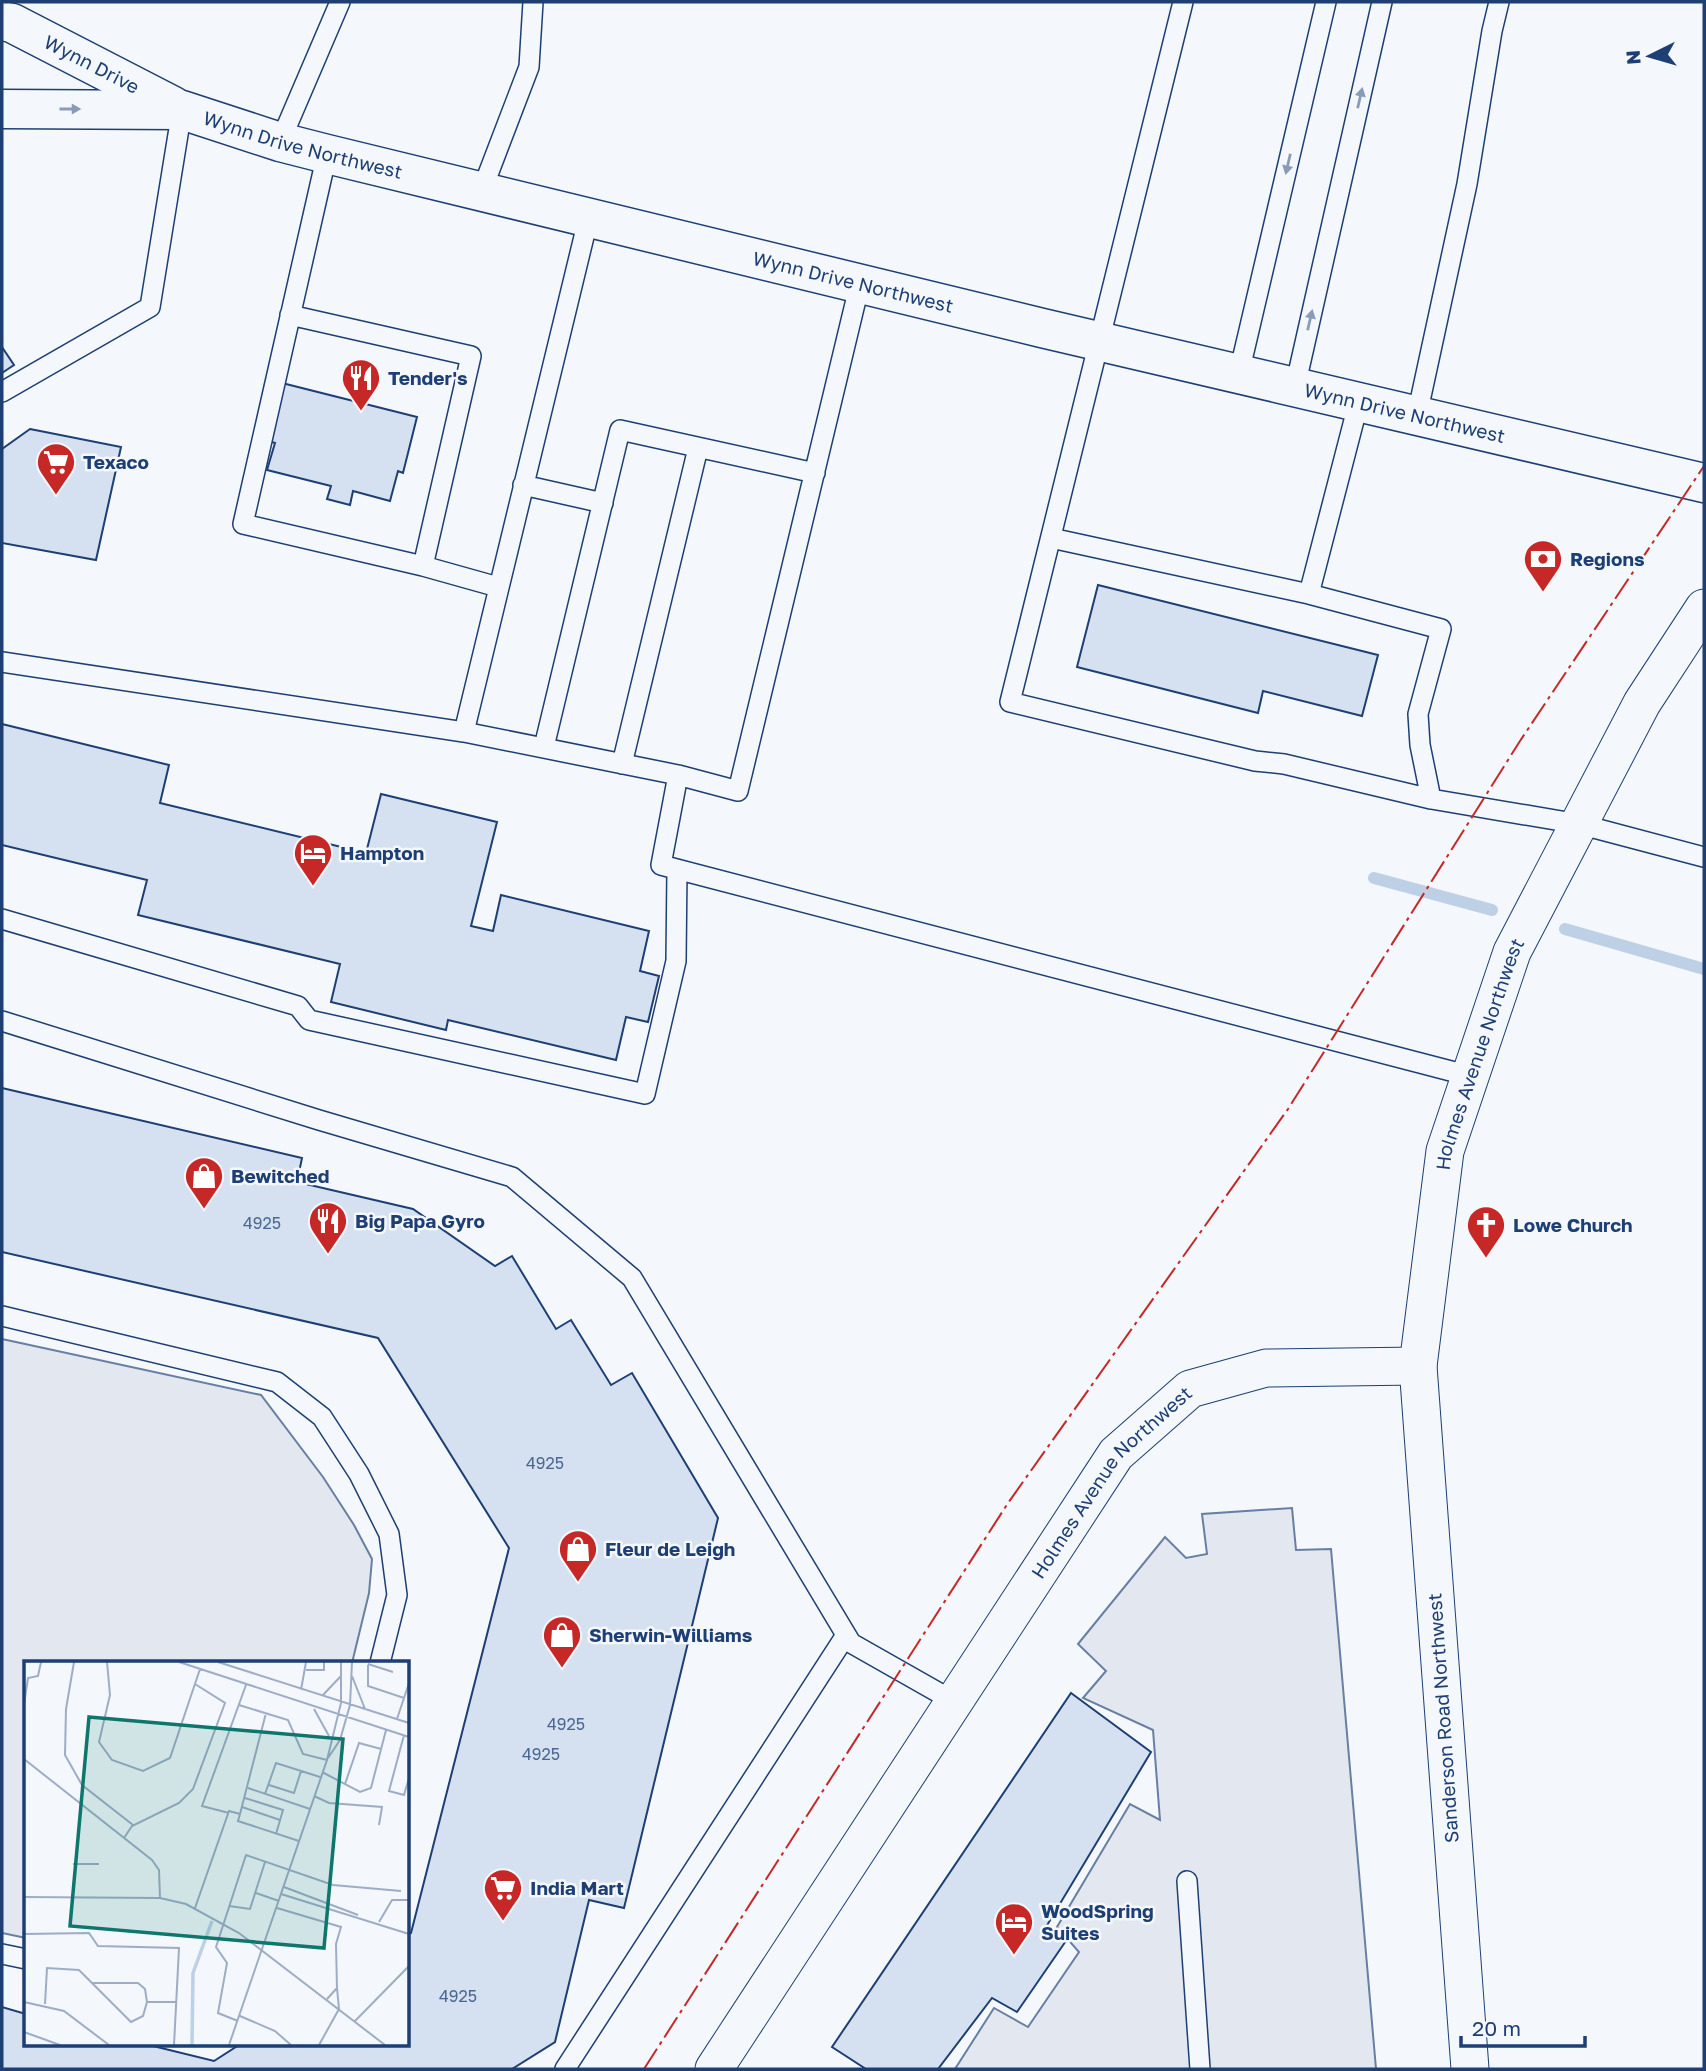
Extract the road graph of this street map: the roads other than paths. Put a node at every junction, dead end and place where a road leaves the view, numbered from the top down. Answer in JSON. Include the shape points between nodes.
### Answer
{"nodes":[{"id":1,"x":340,"y":2,"type":"edge"},
{"id":2,"x":533,"y":2,"type":"edge"},
{"id":3,"x":1183,"y":2,"type":"edge"},
{"id":4,"x":1326,"y":2,"type":"edge"},
{"id":5,"x":1382,"y":2,"type":"edge"},
{"id":6,"x":1499,"y":2,"type":"edge"},
{"id":7,"x":2,"y":21,"type":"edge"},
{"id":8,"x":2,"y":109,"type":"edge"},
{"id":9,"x":181,"y":110,"type":"junction"},
{"id":10,"x":281,"y":142,"type":"junction"},
{"id":11,"x":327,"y":154,"type":"junction"},
{"id":12,"x":482,"y":190,"type":"junction"},
{"id":13,"x":589,"y":216,"type":"junction"},
{"id":14,"x":860,"y":282,"type":"junction"},
{"id":15,"x":290,"y":315,"type":"junction"},
{"id":16,"x":1100,"y":341,"type":"junction"},
{"id":17,"x":1239,"y":373,"type":"junction"},
{"id":18,"x":1295,"y":387,"type":"junction"},
{"id":19,"x":2,"y":392,"type":"edge"},
{"id":20,"x":1359,"y":401,"type":"junction"},
{"id":21,"x":1417,"y":415,"type":"junction"},
{"id":22,"x":698,"y":448,"type":"junction"},
{"id":23,"x":816,"y":473,"type":"junction"},
{"id":24,"x":1704,"y":484,"type":"edge"},
{"id":25,"x":523,"y":485,"type":"junction"},
{"id":26,"x":603,"y":503,"type":"junction"},
{"id":27,"x":1051,"y":538,"type":"junction"},
{"id":28,"x":423,"y":566,"type":"junction"},
{"id":29,"x":498,"y":587,"type":"junction"},
{"id":30,"x":1309,"y":594,"type":"junction"},
{"id":31,"x":1704,"y":608,"type":"edge"},
{"id":32,"x":2,"y":662,"type":"edge"},
{"id":33,"x":464,"y":732,"type":"junction"},
{"id":34,"x":544,"y":747,"type":"junction"},
{"id":35,"x":622,"y":764,"type":"junction"},
{"id":36,"x":678,"y":775,"type":"junction"},
{"id":37,"x":1431,"y":799,"type":"junction"},
{"id":38,"x":1579,"y":824,"type":"junction"},
{"id":39,"x":1704,"y":857,"type":"edge"},
{"id":40,"x":677,"y":869,"type":"junction"},
{"id":41,"x":2,"y":919,"type":"edge"},
{"id":42,"x":2,"y":1020,"type":"edge"},
{"id":43,"x":1470,"y":1076,"type":"junction"},
{"id":44,"x":2,"y":1315,"type":"edge"},
{"id":45,"x":1418,"y":1366,"type":"junction"},
{"id":46,"x":846,"y":1635,"type":"junction"},
{"id":47,"x":380,"y":1661,"type":"edge"},
{"id":48,"x":955,"y":1702,"type":"junction"},
{"id":49,"x":1187,"y":1881,"type":"dead end"},
{"id":50,"x":2,"y":1954,"type":"edge"},
{"id":51,"x":24,"y":1959,"type":"edge"},
{"id":52,"x":565,"y":2069,"type":"edge"},
{"id":53,"x":714,"y":2069,"type":"edge"},
{"id":54,"x":1200,"y":2069,"type":"edge"},
{"id":55,"x":1470,"y":2069,"type":"edge"}],
"edges":[{"from":1,"to":10,"type":"lane"},
{"from":2,"to":12,"type":"lane","via":[[529,67]]},
{"from":3,"to":16,"type":"lane"},
{"from":4,"to":17,"type":"lane","one_way":true},
{"from":18,"to":5,"type":"lane","one_way":true},
{"from":6,"to":21,"type":"lane","via":[[1467,184]]},
{"from":7,"to":9,"type":"street","name":"Wynn Drive"},
{"from":8,"to":9,"type":"street","name":"Wynn Drive Northwest","one_way":true},
{"from":9,"to":10,"type":"street","name":"Wynn Drive Northwest"},
{"from":9,"to":19,"type":"lane","via":[[150,307]]},
{"from":10,"to":11,"type":"street","name":"Wynn Drive Northwest"},
{"from":11,"to":12,"type":"street","name":"Wynn Drive Northwest"},
{"from":11,"to":15,"type":"lane"},
{"from":12,"to":13,"type":"street","name":"Wynn Drive Northwest"},
{"from":13,"to":14,"type":"street","name":"Wynn Drive Northwest"},
{"from":13,"to":25,"type":"lane"},
{"from":14,"to":16,"type":"street","name":"Wynn Drive Northwest"},
{"from":14,"to":23,"type":"lane"},
{"from":15,"to":28,"type":"lane","via":[[243,524]]},
{"from":15,"to":28,"type":"lane","via":[[471,356]]},
{"from":16,"to":17,"type":"street","name":"Wynn Drive Northwest"},
{"from":16,"to":27,"type":"lane"},
{"from":17,"to":18,"type":"street","name":"Wynn Drive Northwest"},
{"from":18,"to":20,"type":"street","name":"Wynn Drive Northwest"},
{"from":20,"to":21,"type":"street","name":"Wynn Drive Northwest"},
{"from":20,"to":30,"type":"lane"},
{"from":21,"to":24,"type":"street","name":"Wynn Drive Northwest"},
{"from":22,"to":23,"type":"lane"},
{"from":22,"to":26,"type":"lane","via":[[620,430]]},
{"from":22,"to":35,"type":"lane"},
{"from":23,"to":36,"type":"lane","via":[[738,791]]},
{"from":25,"to":26,"type":"lane"},
{"from":25,"to":29,"type":"lane"},
{"from":26,"to":34,"type":"lane"},
{"from":27,"to":30,"type":"lane"},
{"from":27,"to":37,"type":"lane","via":[[1010,702]]},
{"from":28,"to":29,"type":"lane"},
{"from":29,"to":33,"type":"lane"},
{"from":30,"to":37,"type":"lane","via":[[1441,629],[1418,713]]},
{"from":31,"to":38,"type":"street","name":"Holmes Avenue Northwest","via":[[1642,703]]},
{"from":32,"to":33,"type":"lane"},
{"from":33,"to":34,"type":"lane"},
{"from":34,"to":35,"type":"lane"},
{"from":35,"to":36,"type":"lane"},
{"from":36,"to":40,"type":"lane","via":[[661,865]]},
{"from":37,"to":38,"type":"lane"},
{"from":38,"to":39,"type":"lane"},
{"from":38,"to":43,"type":"street","name":"Holmes Avenue Northwest","via":[[1512,952]]},
{"from":40,"to":41,"type":"lane","via":[[676,961],[645,1094],[309,1020],[298,1006]]},
{"from":40,"to":43,"type":"lane"},
{"from":42,"to":46,"type":"lane","via":[[512,1177],[632,1278]]},
{"from":43,"to":45,"type":"street","name":"Holmes Avenue Northwest","via":[[1446,1151]]},
{"from":44,"to":47,"type":"lane","via":[[277,1382],[322,1417],[359,1474],[389,1534],[397,1595]]},
{"from":45,"to":48,"type":"street","name":"Holmes Avenue Northwest","via":[[1266,1367],[1190,1389],[1116,1454]]},
{"from":45,"to":55,"type":"street","name":"Sanderson Road Northwest"},
{"from":46,"to":48,"type":"lane","via":[[851,1643]]},
{"from":46,"to":52,"type":"lane"},
{"from":48,"to":53,"type":"street","name":"Holmes Avenue Northwest"},
{"from":49,"to":54,"type":"lane"},
{"from":50,"to":51,"type":"lane"}]}
